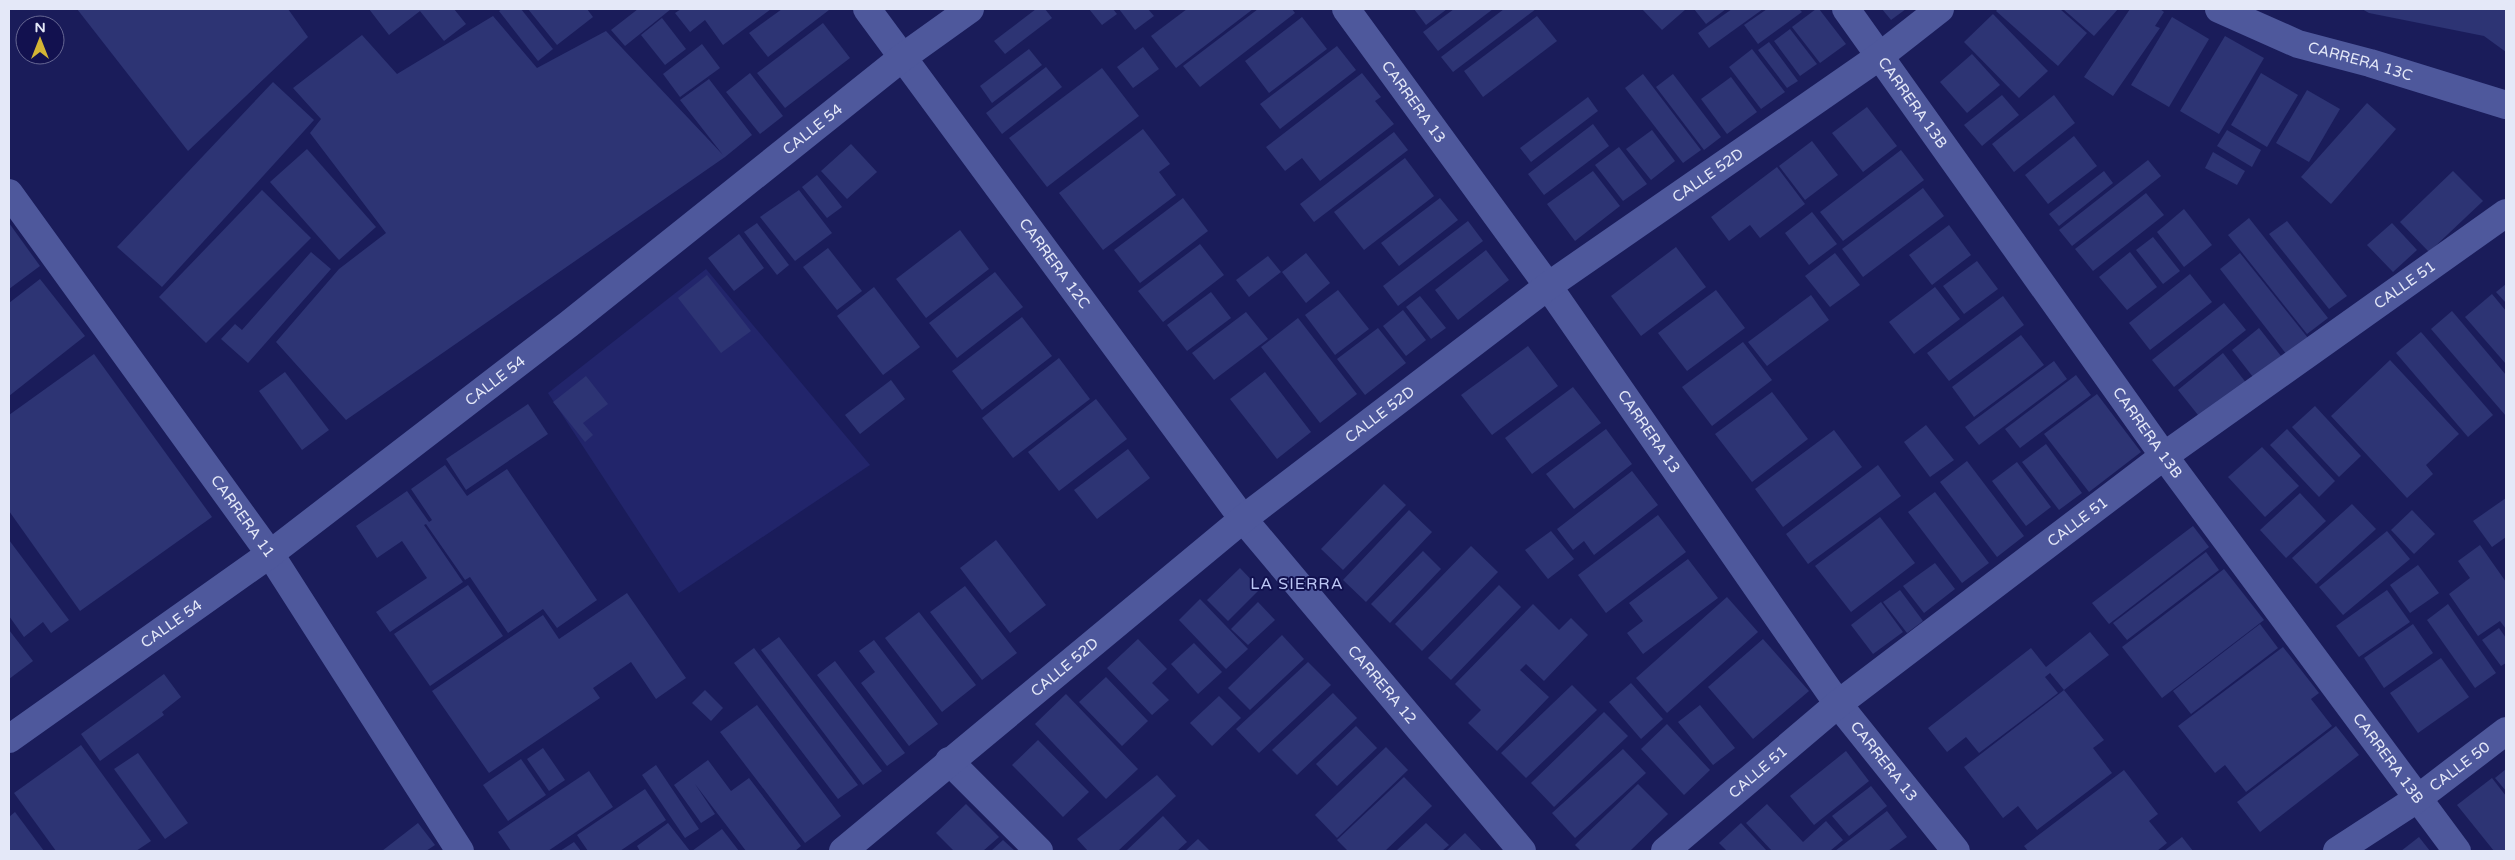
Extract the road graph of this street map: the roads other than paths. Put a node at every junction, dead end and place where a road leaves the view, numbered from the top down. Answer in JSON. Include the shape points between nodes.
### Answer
{"nodes":[{"id":1,"x":867,"y":9,"type":"edge"},
{"id":2,"x":970,"y":9,"type":"edge"},
{"id":3,"x":1346,"y":9,"type":"edge"},
{"id":4,"x":1846,"y":9,"type":"edge"},
{"id":5,"x":1940,"y":9,"type":"edge"},
{"id":6,"x":2220,"y":9,"type":"edge"},
{"id":7,"x":1880,"y":56,"type":"junction"},
{"id":8,"x":903,"y":57,"type":"junction"},
{"id":9,"x":2506,"y":105,"type":"edge"},
{"id":10,"x":9,"y":192,"type":"edge"},
{"id":11,"x":2506,"y":213,"type":"edge"},
{"id":12,"x":1548,"y":286,"type":"junction"},
{"id":13,"x":2164,"y":456,"type":"junction"},
{"id":14,"x":1243,"y":519,"type":"junction"},
{"id":15,"x":270,"y":554,"type":"junction"},
{"id":16,"x":1838,"y":704,"type":"junction"},
{"id":17,"x":2506,"y":731,"type":"edge"},
{"id":18,"x":9,"y":739,"type":"edge"},
{"id":19,"x":949,"y":761,"type":"junction"},
{"id":20,"x":2417,"y":799,"type":"junction"},
{"id":21,"x":460,"y":851,"type":"edge"},
{"id":22,"x":843,"y":851,"type":"edge"},
{"id":23,"x":1039,"y":851,"type":"edge"},
{"id":24,"x":1522,"y":851,"type":"edge"},
{"id":25,"x":1665,"y":851,"type":"edge"},
{"id":26,"x":1956,"y":851,"type":"edge"},
{"id":27,"x":2337,"y":851,"type":"edge"},
{"id":28,"x":2457,"y":851,"type":"edge"}],
"edges":[{"from":1,"to":8,"type":"street","name":"CARRERA 12C"},
{"from":2,"to":8,"type":"street","name":"CALLE 54"},
{"from":3,"to":12,"type":"street","name":"CARRERA 13"},
{"from":4,"to":7,"type":"street","name":"CARRERA 13B"},
{"from":5,"to":7,"type":"street","name":"CALLE 52D"},
{"from":6,"to":9,"type":"street","name":"CARRERA 13C","via":[[2298,44]]},
{"from":7,"to":12,"type":"street","name":"CALLE 52D"},
{"from":7,"to":13,"type":"street","name":"CARRERA 13B"},
{"from":8,"to":14,"type":"street","name":"CARRERA 12C"},
{"from":8,"to":15,"type":"street","name":"CALLE 54","via":[[569,324]]},
{"from":10,"to":15,"type":"street","name":"CARRERA 11"},
{"from":11,"to":13,"type":"street","name":"CALLE 51"},
{"from":12,"to":14,"type":"street","name":"CALLE 52D"},
{"from":12,"to":16,"type":"street","name":"CARRERA 13"},
{"from":13,"to":16,"type":"street","name":"CALLE 51"},
{"from":13,"to":20,"type":"street","name":"CARRERA 13B"},
{"from":14,"to":19,"type":"street","name":"CALLE 52D"},
{"from":14,"to":24,"type":"street","name":"CARRERA 12"},
{"from":15,"to":18,"type":"street","name":"CALLE 54"},
{"from":15,"to":21,"type":"street","name":"CARRERA 11"},
{"from":16,"to":25,"type":"street","name":"CALLE 51"},
{"from":16,"to":26,"type":"street","name":"CARRERA 13"},
{"from":17,"to":20,"type":"street","name":"CALLE 50"},
{"from":19,"to":22,"type":"street","name":"CALLE 52D"},
{"from":19,"to":23,"type":"street"},
{"from":20,"to":27,"type":"street","name":"CALLE 50"},
{"from":20,"to":28,"type":"street","name":"CARRERA 13B"}]}
